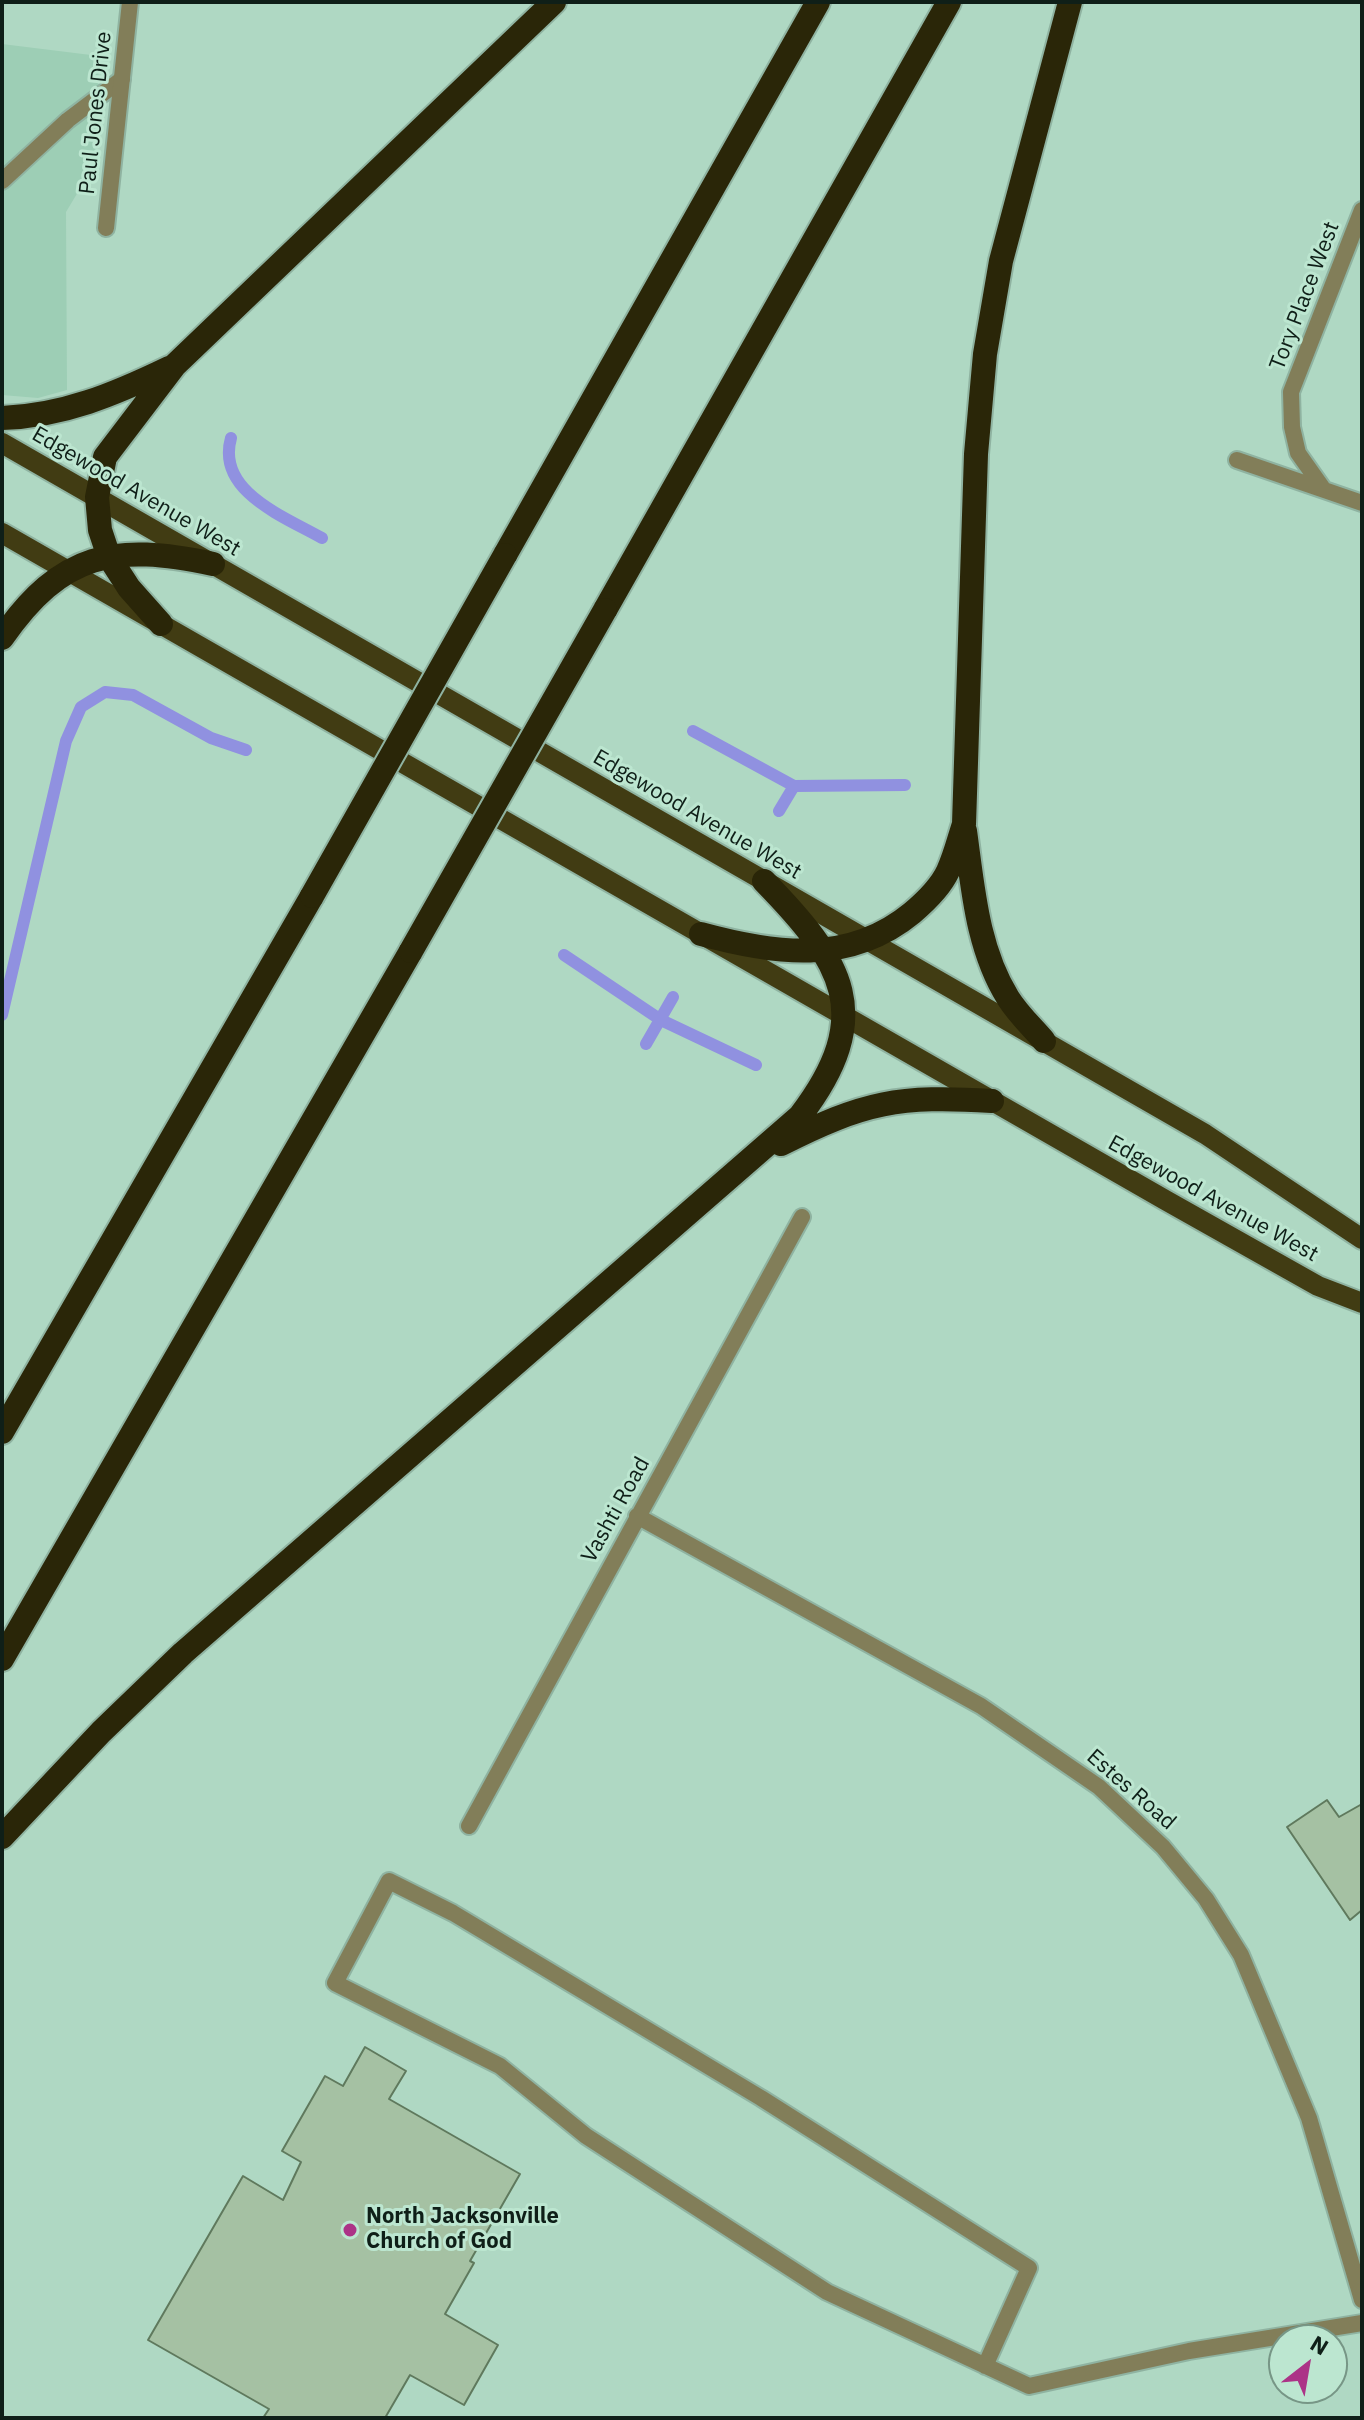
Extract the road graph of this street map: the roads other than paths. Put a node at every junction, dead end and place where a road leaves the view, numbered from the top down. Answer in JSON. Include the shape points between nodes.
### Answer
{"nodes":[{"id":1,"x":130,"y":2,"type":"edge"},
{"id":2,"x":554,"y":2,"type":"edge"},
{"id":3,"x":818,"y":2,"type":"edge"},
{"id":4,"x":949,"y":2,"type":"edge"},
{"id":5,"x":1070,"y":2,"type":"edge"},
{"id":6,"x":122,"y":79,"type":"junction"},
{"id":7,"x":2,"y":181,"type":"edge"},
{"id":8,"x":1362,"y":210,"type":"edge"},
{"id":9,"x":106,"y":228,"type":"dead end"},
{"id":10,"x":175,"y":365,"type":"junction"},
{"id":11,"x":2,"y":418,"type":"edge"},
{"id":12,"x":2,"y":443,"type":"edge"},
{"id":13,"x":1237,"y":460,"type":"dead end"},
{"id":14,"x":1322,"y":487,"type":"junction"},
{"id":15,"x":97,"y":497,"type":"junction"},
{"id":16,"x":1362,"y":503,"type":"edge"},
{"id":17,"x":2,"y":533,"type":"edge"},
{"id":18,"x":109,"y":557,"type":"junction"},
{"id":19,"x":213,"y":564,"type":"junction"},
{"id":20,"x":66,"y":570,"type":"junction"},
{"id":21,"x":161,"y":624,"type":"junction"},
{"id":22,"x":2,"y":638,"type":"edge"},
{"id":23,"x":964,"y":824,"type":"junction"},
{"id":24,"x":764,"y":881,"type":"junction"},
{"id":25,"x":701,"y":934,"type":"junction"},
{"id":26,"x":867,"y":940,"type":"junction"},
{"id":27,"x":827,"y":951,"type":"junction"},
{"id":28,"x":844,"y":1016,"type":"junction"},
{"id":29,"x":1044,"y":1041,"type":"junction"},
{"id":30,"x":992,"y":1101,"type":"junction"},
{"id":31,"x":757,"y":1156,"type":"junction"},
{"id":32,"x":802,"y":1217,"type":"dead end"},
{"id":33,"x":1362,"y":1239,"type":"edge"},
{"id":34,"x":1362,"y":1303,"type":"edge"},
{"id":35,"x":2,"y":1432,"type":"edge"},
{"id":36,"x":637,"y":1516,"type":"junction"},
{"id":37,"x":2,"y":1659,"type":"edge"},
{"id":38,"x":469,"y":1826,"type":"dead end"},
{"id":39,"x":2,"y":1837,"type":"edge"},
{"id":40,"x":1362,"y":2300,"type":"edge"},
{"id":41,"x":1362,"y":2323,"type":"edge"},
{"id":42,"x":985,"y":2366,"type":"junction"}],
"edges":[{"from":1,"to":6,"type":"street","name":"Paul Jones Drive"},
{"from":2,"to":10,"type":"highway"},
{"from":3,"to":35,"type":"highway","bridge":true},
{"from":4,"to":37,"type":"highway","bridge":true},
{"from":5,"to":23,"type":"highway","via":[[1001,261],[985,354],[976,454]]},
{"from":6,"to":7,"type":"street"},
{"from":6,"to":9,"type":"street","name":"Paul Jones Drive"},
{"from":8,"to":14,"type":"street","name":"Tory Place West","via":[[1291,392],[1298,453]]},
{"from":10,"to":11,"type":"highway","via":[[82,406]]},
{"from":10,"to":15,"type":"highway","via":[[105,457]]},
{"from":12,"to":15,"type":"main road","name":"Edgewood Avenue West"},
{"from":13,"to":14,"type":"street"},
{"from":14,"to":16,"type":"street"},
{"from":15,"to":18,"type":"highway"},
{"from":15,"to":19,"type":"main road","name":"Edgewood Avenue West"},
{"from":17,"to":20,"type":"main road","name":"Edgewood Avenue West"},
{"from":18,"to":19,"type":"highway","via":[[170,555]]},
{"from":18,"to":20,"type":"highway"},
{"from":18,"to":21,"type":"highway"},
{"from":19,"to":24,"type":"main road","name":"Edgewood Avenue West"},
{"from":20,"to":21,"type":"main road","name":"Edgewood Avenue West"},
{"from":20,"to":22,"type":"highway","via":[[20,613]]},
{"from":21,"to":25,"type":"main road","name":"Edgewood Avenue West"},
{"from":23,"to":26,"type":"highway","via":[[948,872],[925,901],[897,925]]},
{"from":23,"to":29,"type":"highway","via":[[979,925],[992,967],[1009,999]]},
{"from":24,"to":26,"type":"main road","name":"Edgewood Avenue West"},
{"from":24,"to":27,"type":"highway"},
{"from":25,"to":27,"type":"highway","via":[[750,948]]},
{"from":25,"to":28,"type":"main road","name":"Edgewood Avenue West"},
{"from":26,"to":27,"type":"highway"},
{"from":26,"to":29,"type":"main road","name":"Edgewood Avenue West"},
{"from":27,"to":28,"type":"highway"},
{"from":28,"to":30,"type":"main road","name":"Edgewood Avenue West"},
{"from":28,"to":31,"type":"highway","via":[[840,1051],[826,1082],[800,1116]]},
{"from":29,"to":33,"type":"main road","name":"Edgewood Avenue West","via":[[1205,1134]]},
{"from":30,"to":31,"type":"highway","via":[[899,1099],[826,1121]]},
{"from":30,"to":34,"type":"main road","name":"Edgewood Avenue West","via":[[1318,1286]]},
{"from":31,"to":39,"type":"highway","via":[[183,1653]]},
{"from":32,"to":36,"type":"street","name":"Vashti Road"},
{"from":36,"to":38,"type":"street","name":"Vashti Road"},
{"from":36,"to":40,"type":"street","name":"Estes Road","via":[[992,1713],[1099,1787],[1163,1847],[1206,1899],[1241,1955],[1309,2118]]},
{"from":41,"to":42,"type":"street","via":[[1189,2351],[1029,2386]]},
{"from":42,"to":42,"type":"street","via":[[827,2292],[586,2136],[500,2066],[335,1983],[389,1881],[453,1913],[721,2074],[1029,2268]]}]}
